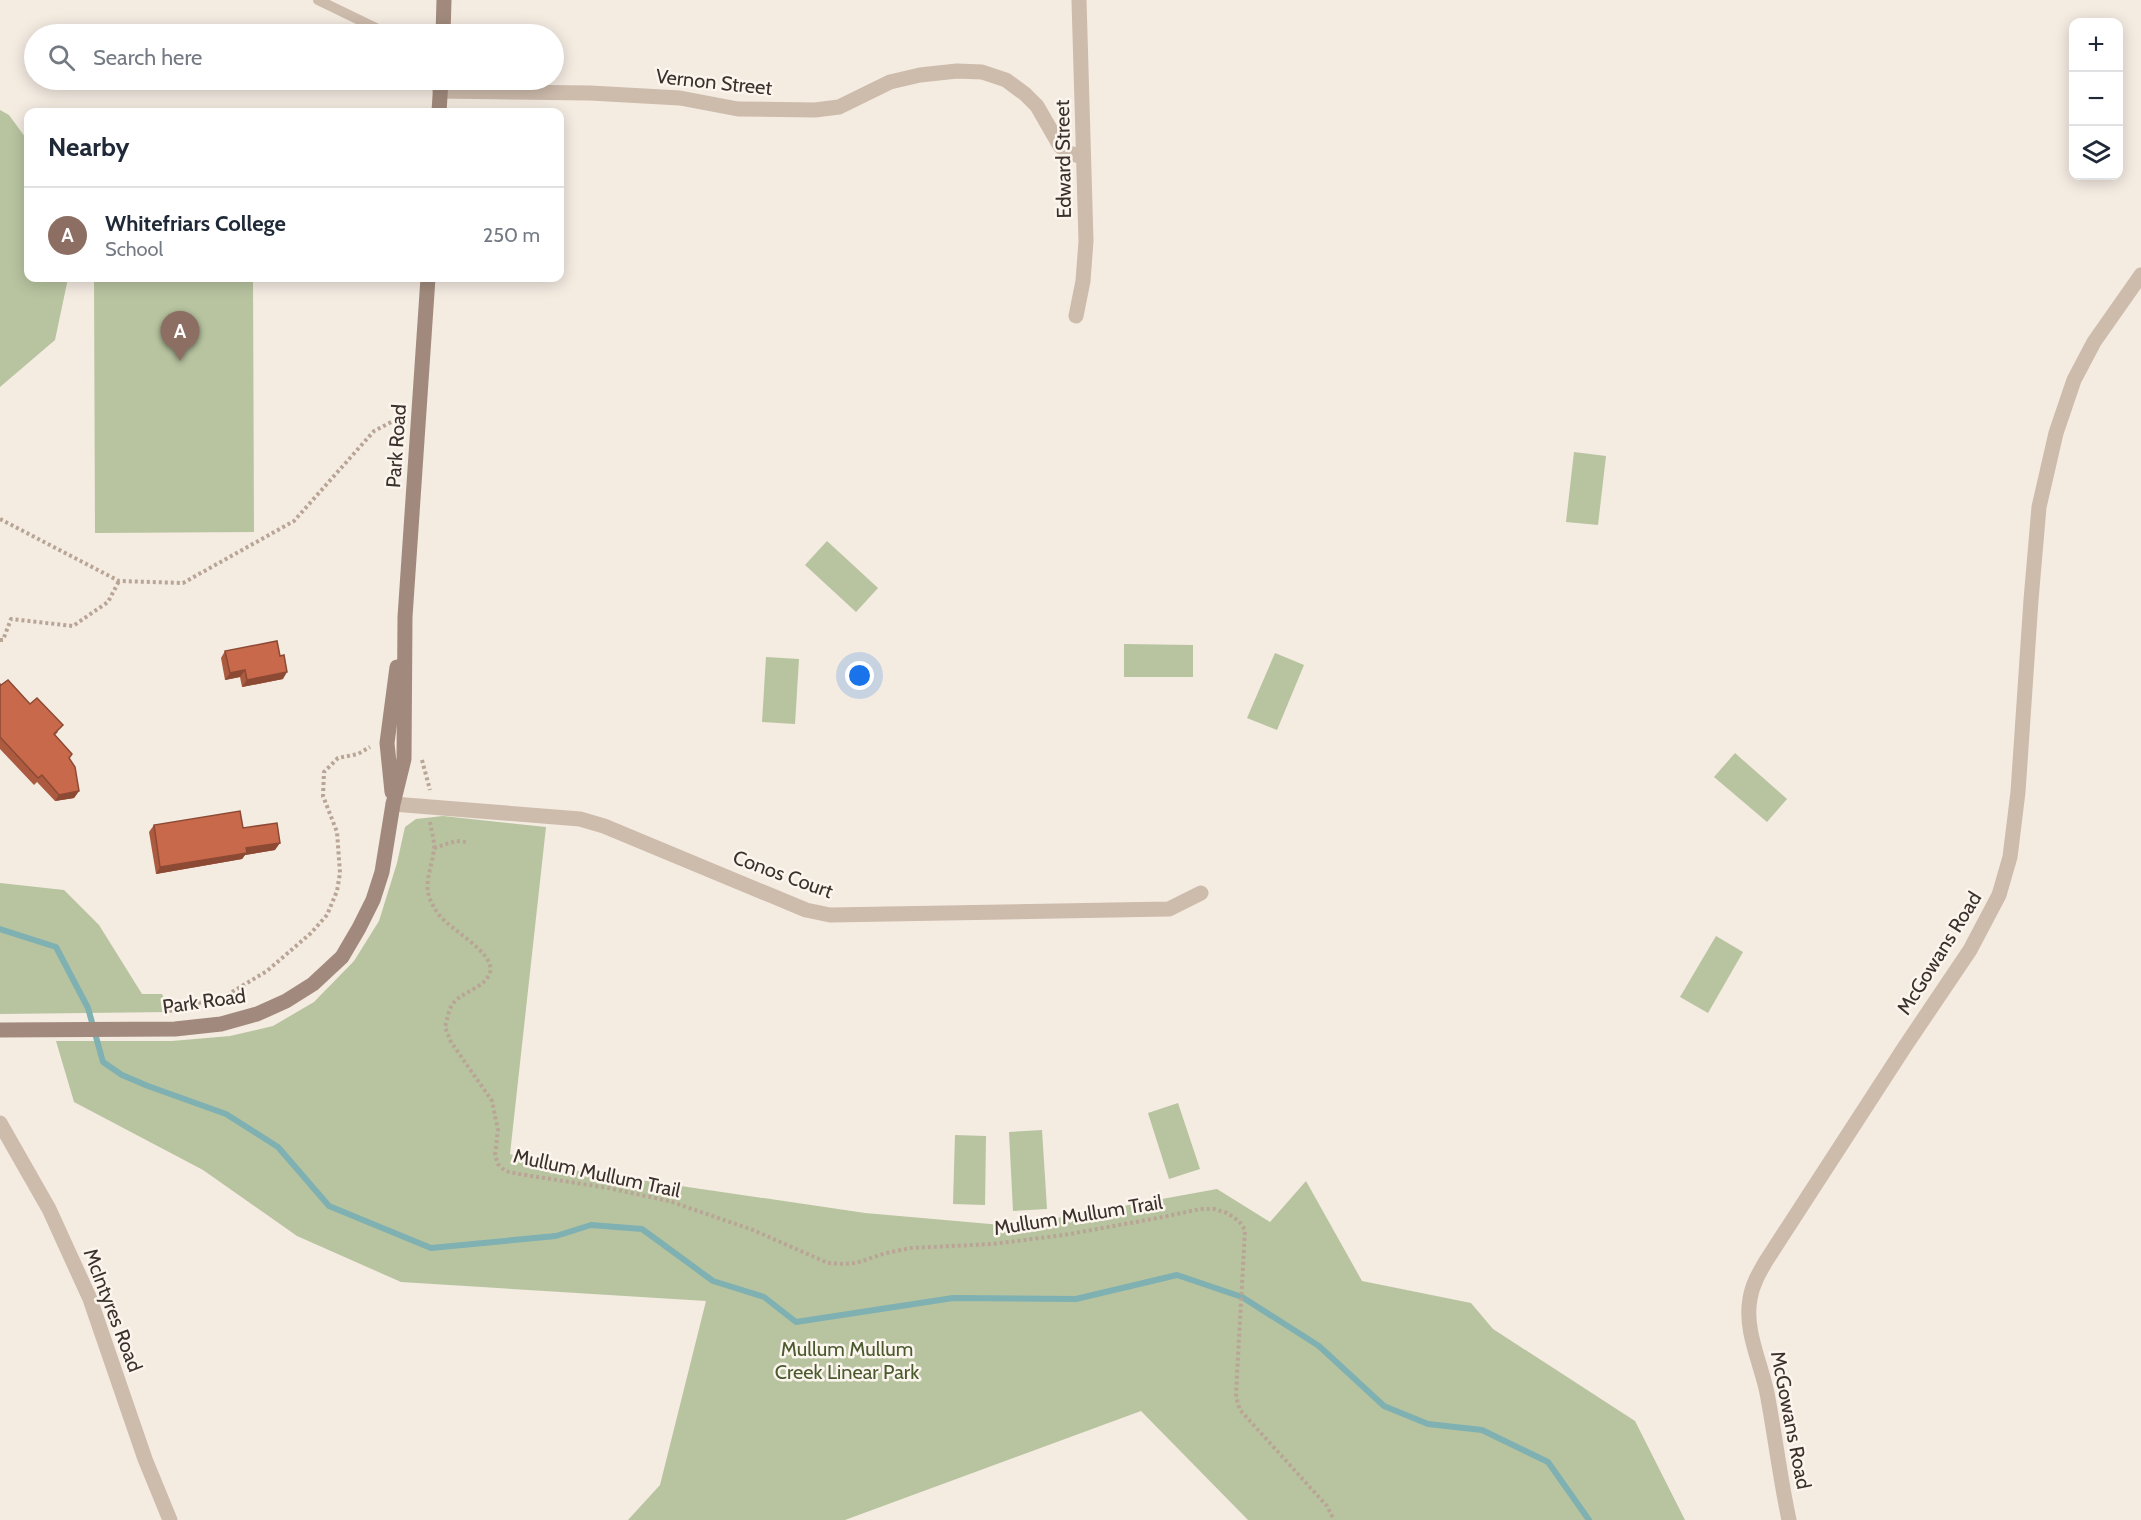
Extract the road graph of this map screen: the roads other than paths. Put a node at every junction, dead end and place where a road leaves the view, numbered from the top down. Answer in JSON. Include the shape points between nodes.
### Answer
{"nodes":[{"id":1,"x":318,"y":0,"type":"edge"},
{"id":2,"x":444,"y":0,"type":"edge"},
{"id":3,"x":1079,"y":0,"type":"edge"},
{"id":4,"x":368,"y":24,"type":"edge"},
{"id":5,"x":443,"y":24,"type":"edge"},
{"id":6,"x":440,"y":90,"type":"edge"},
{"id":7,"x":534,"y":90,"type":"edge"},
{"id":8,"x":439,"y":108,"type":"edge"},
{"id":9,"x":1083,"y":157,"type":"junction"},
{"id":10,"x":2141,"y":275,"type":"edge"},
{"id":11,"x":428,"y":282,"type":"edge"},
{"id":12,"x":1076,"y":316,"type":"dead end"},
{"id":13,"x":405,"y":617,"type":"junction"},
{"id":14,"x":393,"y":804,"type":"junction"},
{"id":15,"x":1202,"y":893,"type":"dead end"},
{"id":16,"x":1,"y":1030,"type":"edge"},
{"id":17,"x":0,"y":1123,"type":"edge"},
{"id":18,"x":170,"y":1520,"type":"edge"},
{"id":19,"x":1789,"y":1520,"type":"edge"}],
"edges":[{"from":1,"to":4,"type":"lane"},
{"from":2,"to":5,"type":"street"},
{"from":3,"to":9,"type":"street","name":"Edward Street"},
{"from":6,"to":8,"type":"street"},
{"from":7,"to":9,"type":"street","name":"Vernon Street","via":[[680,98],[738,109],[815,110],[838,107],[890,82],[910,77],[982,72],[1006,80],[1025,94],[1037,106],[1060,146]]},
{"from":9,"to":12,"type":"street","name":"Edward Street","via":[[1086,241]]},
{"from":10,"to":19,"type":"street","name":"McGowans Road","via":[[2094,342],[2055,433],[2039,507],[2018,792],[2010,857],[1999,895],[1970,950],[1766,1261],[1750,1299],[1753,1340],[1769,1401]]},
{"from":11,"to":13,"type":"street","name":"Park Road"},
{"from":13,"to":14,"type":"street","name":"Park Road","via":[[405,745]]},
{"from":13,"to":14,"type":"street","name":"Park Road","via":[[387,743]]},
{"from":14,"to":15,"type":"street","name":"Conos Court","via":[[580,819],[806,910],[831,915],[1169,909]]},
{"from":14,"to":16,"type":"street","name":"Park Road","via":[[382,872],[373,900],[342,957],[313,984],[286,1001],[221,1024],[175,1029]]},
{"from":17,"to":18,"type":"street","name":"McIntyres Road","via":[[50,1209],[90,1299]]}]}
